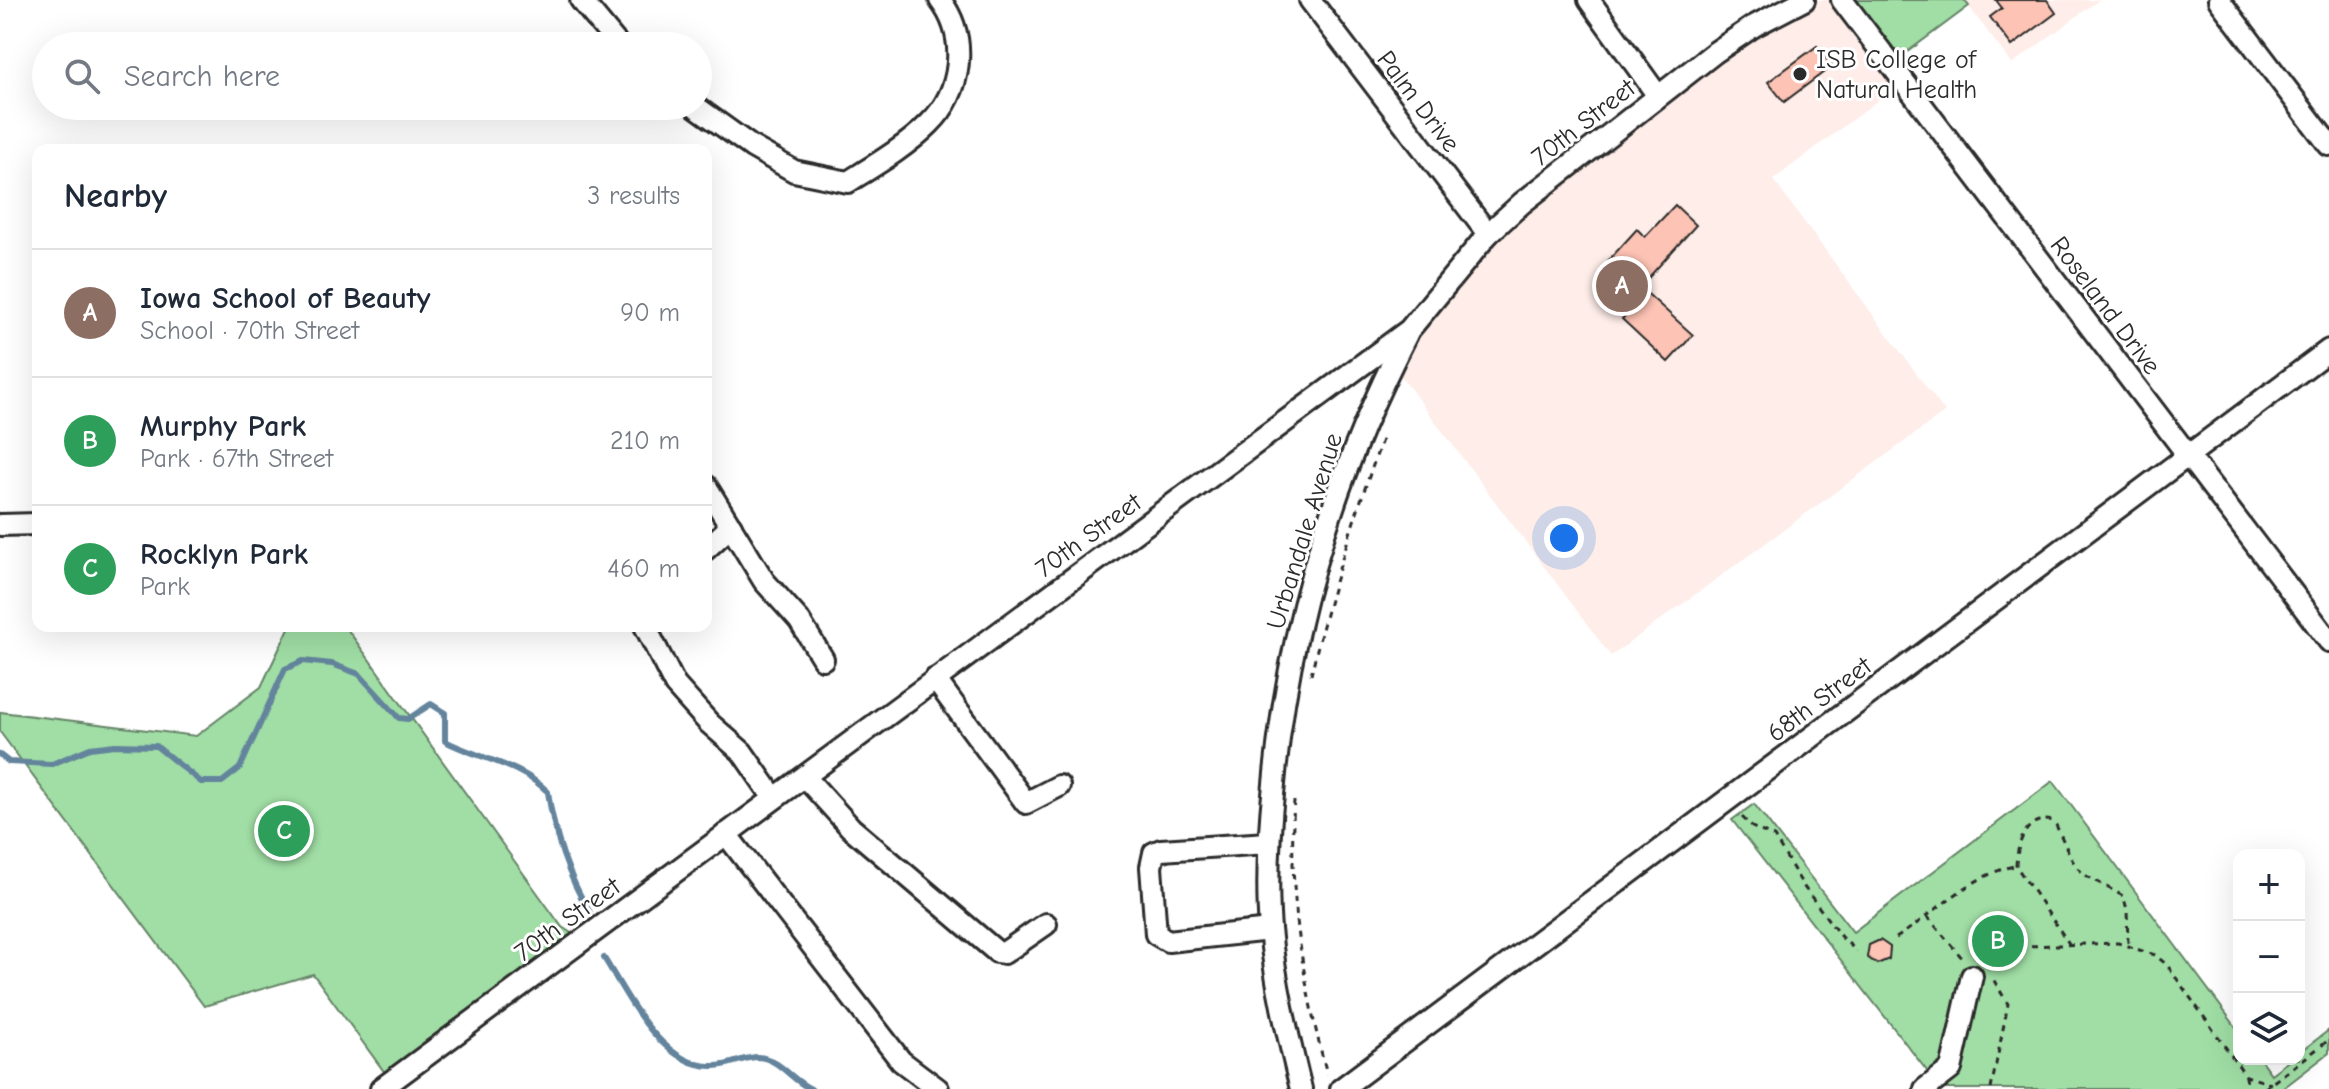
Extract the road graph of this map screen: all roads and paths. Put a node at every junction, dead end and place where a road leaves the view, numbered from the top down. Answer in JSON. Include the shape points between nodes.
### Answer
{"nodes":[{"id":1,"x":581,"y":0,"type":"edge"},
{"id":2,"x":940,"y":0,"type":"edge"},
{"id":3,"x":1310,"y":0,"type":"edge"},
{"id":4,"x":1589,"y":0,"type":"edge"},
{"id":5,"x":1804,"y":0,"type":"edge"},
{"id":6,"x":1842,"y":0,"type":"edge"},
{"id":7,"x":2219,"y":0,"type":"edge"},
{"id":8,"x":607,"y":32,"type":"edge"},
{"id":9,"x":1658,"y":96,"type":"junction"},
{"id":10,"x":712,"y":118,"type":"edge"},
{"id":11,"x":2329,"y":145,"type":"edge"},
{"id":12,"x":1488,"y":234,"type":"junction"},
{"id":13,"x":1409,"y":330,"type":"junction"},
{"id":14,"x":2329,"y":350,"type":"edge"},
{"id":15,"x":1369,"y":415,"type":"junction"},
{"id":16,"x":2187,"y":456,"type":"junction"},
{"id":17,"x":712,"y":496,"type":"edge"},
{"id":18,"x":32,"y":524,"type":"edge"},
{"id":19,"x":0,"y":525,"type":"edge"},
{"id":20,"x":731,"y":526,"type":"junction"},
{"id":21,"x":712,"y":543,"type":"edge"},
{"id":22,"x":648,"y":632,"type":"edge"},
{"id":23,"x":2329,"y":641,"type":"edge"},
{"id":24,"x":823,"y":659,"type":"dead end"},
{"id":25,"x":935,"y":679,"type":"junction"},
{"id":26,"x":1309,"y":683,"type":"dead end"},
{"id":27,"x":805,"y":777,"type":"junction"},
{"id":28,"x":1059,"y":786,"type":"dead end"},
{"id":29,"x":1295,"y":789,"type":"dead end"},
{"id":30,"x":774,"y":798,"type":"junction"},
{"id":31,"x":1742,"y":817,"type":"dead end"},
{"id":32,"x":726,"y":834,"type":"junction"},
{"id":33,"x":1268,"y":843,"type":"junction"},
{"id":34,"x":2016,"y":866,"type":"junction"},
{"id":35,"x":1927,"y":916,"type":"junction"},
{"id":36,"x":1046,"y":924,"type":"dead end"},
{"id":37,"x":1270,"y":930,"type":"junction"},
{"id":38,"x":1896,"y":938,"type":"dead end"},
{"id":39,"x":2070,"y":945,"type":"junction"},
{"id":40,"x":2128,"y":945,"type":"junction"},
{"id":41,"x":1857,"y":951,"type":"dead end"},
{"id":42,"x":1977,"y":968,"type":"junction"},
{"id":43,"x":2329,"y":1040,"type":"edge"},
{"id":44,"x":2246,"y":1076,"type":"junction"},
{"id":45,"x":1334,"y":1081,"type":"edge"},
{"id":46,"x":2271,"y":1084,"type":"junction"},
{"id":47,"x":381,"y":1089,"type":"edge"},
{"id":48,"x":938,"y":1089,"type":"edge"},
{"id":49,"x":1301,"y":1089,"type":"edge"},
{"id":50,"x":1925,"y":1089,"type":"edge"},
{"id":51,"x":1991,"y":1089,"type":"edge"},
{"id":52,"x":2247,"y":1089,"type":"edge"},
{"id":53,"x":2264,"y":1089,"type":"edge"}],
"edges":[{"from":1,"to":8,"type":"street"},
{"from":2,"to":10,"type":"street","via":[[958,43],[959,67],[950,92],[930,123],[848,182],[794,171]]},
{"from":3,"to":12,"type":"street","name":"Palm Drive"},
{"from":4,"to":9,"type":"street"},
{"from":5,"to":9,"type":"street","name":"70th Street","via":[[1754,26]]},
{"from":6,"to":16,"type":"street","name":"Roseland Drive"},
{"from":7,"to":11,"type":"street"},
{"from":9,"to":12,"type":"street","name":"70th Street"},
{"from":12,"to":13,"type":"street","name":"70th Street"},
{"from":13,"to":15,"type":"street","name":"Urbandale Avenue"},
{"from":13,"to":25,"type":"street","name":"70th Street"},
{"from":14,"to":16,"type":"street","name":"68th Street"},
{"from":15,"to":26,"type":"path","via":[[1388,423],[1355,516]]},
{"from":15,"to":33,"type":"street","name":"Urbandale Avenue","via":[[1341,481],[1304,602],[1279,727]]},
{"from":16,"to":23,"type":"street","name":"Roseland Drive"},
{"from":16,"to":45,"type":"street","name":"68th Street"},
{"from":17,"to":20,"type":"street"},
{"from":18,"to":19,"type":"street"},
{"from":20,"to":21,"type":"street"},
{"from":20,"to":24,"type":"street","via":[[764,581],[799,620]]},
{"from":22,"to":30,"type":"street","via":[[675,685],[742,752]]},
{"from":25,"to":27,"type":"street","name":"70th Street"},
{"from":25,"to":28,"type":"street","via":[[1026,803]]},
{"from":27,"to":30,"type":"street","name":"70th Street"},
{"from":27,"to":36,"type":"street","via":[[851,828],[997,952],[1004,953]]},
{"from":29,"to":45,"type":"path","via":[[1296,914],[1314,1024]]},
{"from":30,"to":32,"type":"street","name":"70th Street"},
{"from":31,"to":41,"type":"path","via":[[1774,837],[1804,887]]},
{"from":32,"to":47,"type":"street","name":"70th Street"},
{"from":32,"to":48,"type":"street","via":[[901,1061]]},
{"from":33,"to":37,"type":"street","name":"Urbandale Avenue"},
{"from":33,"to":37,"type":"street","via":[[1161,850],[1154,853],[1151,867],[1156,934],[1168,941]]},
{"from":34,"to":35,"type":"path","via":[[1980,878]]},
{"from":34,"to":39,"type":"path"},
{"from":34,"to":40,"type":"path","via":[[2025,832],[2042,819],[2053,821],[2083,874],[2126,901]]},
{"from":35,"to":38,"type":"path"},
{"from":35,"to":42,"type":"path"},
{"from":37,"to":49,"type":"street","name":"Urbandale Avenue"},
{"from":39,"to":40,"type":"path"},
{"from":39,"to":42,"type":"path","via":[[2017,948]]},
{"from":40,"to":44,"type":"path","via":[[2162,959]]},
{"from":42,"to":50,"type":"street","via":[[1951,1069]]},
{"from":42,"to":51,"type":"path","via":[[2008,1004]]},
{"from":43,"to":46,"type":"path"},
{"from":44,"to":46,"type":"path"},
{"from":44,"to":52,"type":"path"},
{"from":46,"to":53,"type":"path"}]}
